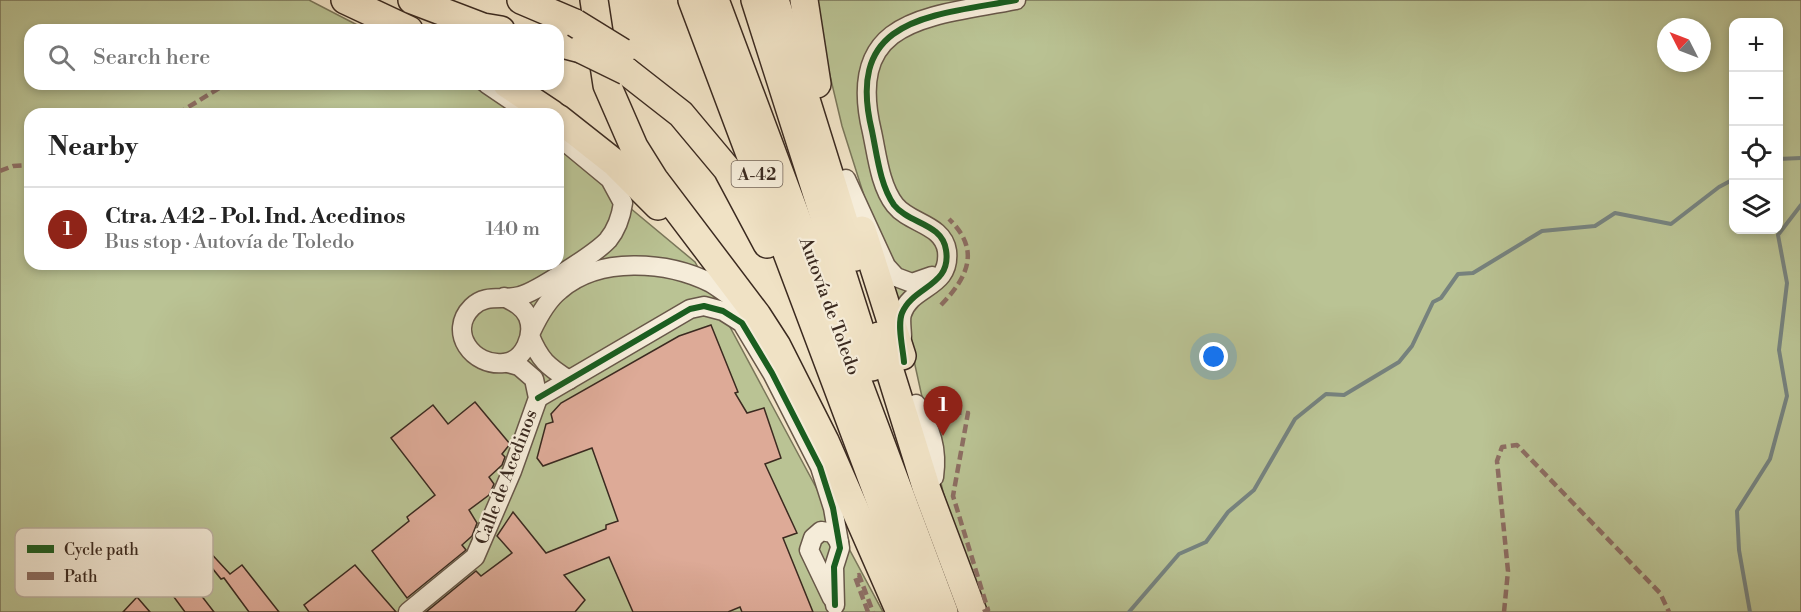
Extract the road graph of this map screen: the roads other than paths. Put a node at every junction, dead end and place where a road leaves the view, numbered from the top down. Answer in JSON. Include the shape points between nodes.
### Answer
{"nodes":[{"id":1,"x":345,"y":0,"type":"edge"},
{"id":2,"x":412,"y":0,"type":"edge"},
{"id":3,"x":521,"y":0,"type":"edge"},
{"id":4,"x":594,"y":0,"type":"edge"},
{"id":5,"x":692,"y":0,"type":"edge"},
{"id":6,"x":715,"y":0,"type":"edge"},
{"id":7,"x":755,"y":0,"type":"edge"},
{"id":8,"x":775,"y":0,"type":"edge"},
{"id":9,"x":804,"y":0,"type":"edge"},
{"id":10,"x":1016,"y":0,"type":"edge"},
{"id":11,"x":396,"y":24,"type":"edge"},
{"id":12,"x":475,"y":24,"type":"edge"},
{"id":13,"x":553,"y":24,"type":"edge"},
{"id":14,"x":571,"y":38,"type":"edge"},
{"id":15,"x":495,"y":90,"type":"edge"},
{"id":16,"x":516,"y":90,"type":"edge"},
{"id":17,"x":521,"y":108,"type":"edge"},
{"id":18,"x":543,"y":108,"type":"edge"},
{"id":19,"x":564,"y":123,"type":"edge"},
{"id":20,"x":564,"y":141,"type":"edge"},
{"id":21,"x":846,"y":179,"type":"junction"},
{"id":22,"x":946,"y":263,"type":"junction"},
{"id":23,"x":721,"y":269,"type":"junction"},
{"id":24,"x":564,"y":270,"type":"edge"},
{"id":25,"x":564,"y":270,"type":"edge"},
{"id":26,"x":824,"y":287,"type":"junction"},
{"id":27,"x":504,"y":297,"type":"junction"},
{"id":28,"x":757,"y":315,"type":"junction"},
{"id":29,"x":531,"y":334,"type":"junction"},
{"id":30,"x":821,"y":348,"type":"junction"},
{"id":31,"x":904,"y":362,"type":"junction"},
{"id":32,"x":508,"y":363,"type":"junction"},
{"id":33,"x":569,"y":380,"type":"junction"},
{"id":34,"x":538,"y":398,"type":"junction"},
{"id":35,"x":921,"y":479,"type":"junction"},
{"id":36,"x":943,"y":526,"type":"junction"},
{"id":37,"x":839,"y":542,"type":"junction"},
{"id":38,"x":895,"y":606,"type":"edge"},
{"id":39,"x":836,"y":608,"type":"edge"},
{"id":40,"x":409,"y":612,"type":"edge"},
{"id":41,"x":922,"y":612,"type":"edge"},
{"id":42,"x":944,"y":612,"type":"edge"},
{"id":43,"x":956,"y":612,"type":"edge"},
{"id":44,"x":973,"y":612,"type":"edge"}],
"edges":[{"from":1,"to":11,"type":"highway"},
{"from":2,"to":12,"type":"highway"},
{"from":3,"to":13,"type":"highway"},
{"from":4,"to":23,"type":"highway","via":[[607,85],[634,147]]},
{"from":5,"to":30,"type":"highway","name":"Autovía de Toledo","number":"A-42"},
{"from":6,"to":26,"type":"highway","name":"Autovía de Toledo","number":"A-42"},
{"from":7,"to":35,"type":"highway"},
{"from":8,"to":36,"type":"highway","via":[[926,487]]},
{"from":9,"to":21,"type":"highway","via":[[817,83]]},
{"from":10,"to":22,"type":"street","via":[[922,18],[894,32],[873,57],[866,76],[865,103],[892,202],[902,215],[935,230],[947,251]]},
{"from":14,"to":30,"type":"highway","bridge":true,"via":[[624,62],[681,114],[727,170]]},
{"from":15,"to":17,"type":"street"},
{"from":16,"to":18,"type":"highway"},
{"from":19,"to":23,"type":"highway","via":[[615,163]]},
{"from":20,"to":24,"type":"street","via":[[610,179],[623,203],[619,223],[607,241]]},
{"from":21,"to":22,"type":"street","via":[[886,266],[896,277],[912,284],[929,279]]},
{"from":21,"to":31,"type":"highway"},
{"from":22,"to":31,"type":"street","via":[[940,280],[909,301],[901,315]]},
{"from":23,"to":28,"type":"highway"},
{"from":25,"to":27,"type":"street","via":[[520,296]]},
{"from":26,"to":35,"type":"highway","via":[[840,308],[869,389]]},
{"from":26,"to":42,"type":"highway","name":"Autovía de Toledo","number":"A-42"},
{"from":27,"to":29,"type":"street","via":[[518,304],[528,316]]},
{"from":27,"to":32,"type":"street","via":[[487,298],[471,308],[463,324],[464,341],[474,356],[490,364]]},
{"from":28,"to":29,"type":"street","via":[[712,284],[685,273],[655,267],[611,268],[579,277],[559,290]]},
{"from":28,"to":38,"type":"highway","via":[[802,393]]},
{"from":29,"to":32,"type":"street","via":[[523,352]]},
{"from":29,"to":33,"type":"street","via":[[537,353],[548,367]]},
{"from":30,"to":41,"type":"highway","name":"Autovía de Toledo","number":"A-42"},
{"from":31,"to":35,"type":"highway","via":[[916,404]]},
{"from":32,"to":34,"type":"street","name":"Calle de Acedinos","via":[[519,366],[534,379]]},
{"from":33,"to":34,"type":"street"},
{"from":33,"to":37,"type":"street","via":[[690,309],[704,306],[723,311],[742,324],[815,457],[833,508]]},
{"from":34,"to":40,"type":"street","name":"Calle de Acedinos","via":[[475,557]]},
{"from":35,"to":36,"type":"highway"},
{"from":35,"to":43,"type":"highway"},
{"from":36,"to":44,"type":"highway"},
{"from":37,"to":39,"type":"street","via":[[834,567]]},
{"from":37,"to":39,"type":"street","via":[[833,532],[821,531],[813,538],[809,550]]}]}
